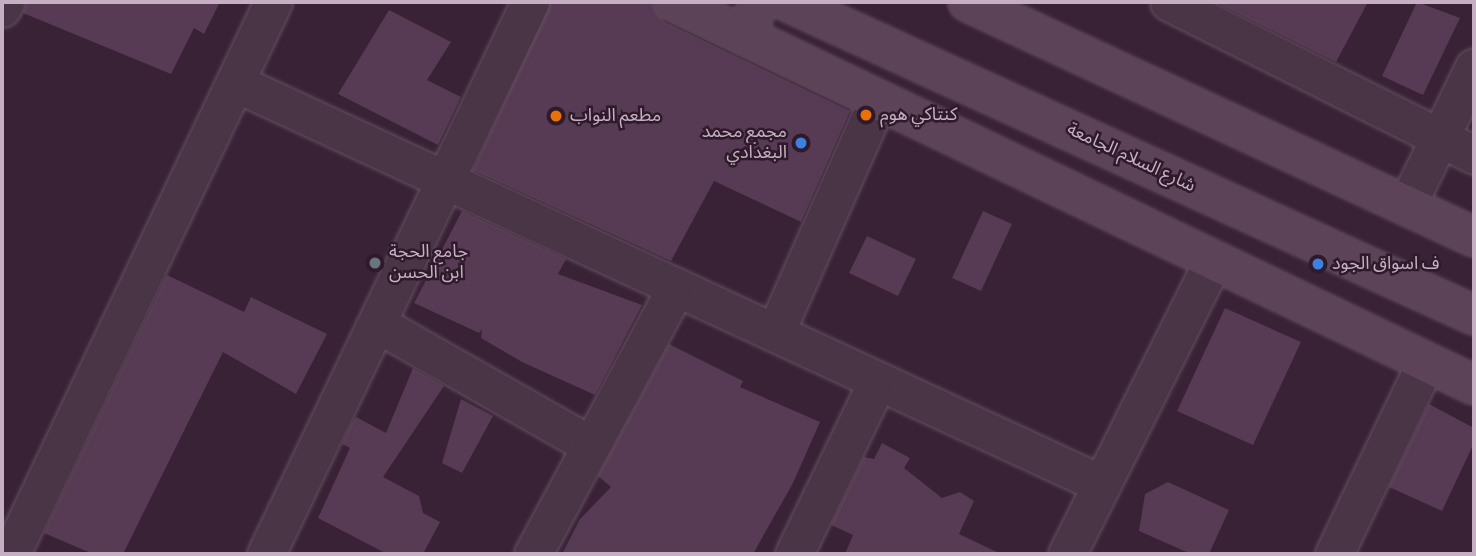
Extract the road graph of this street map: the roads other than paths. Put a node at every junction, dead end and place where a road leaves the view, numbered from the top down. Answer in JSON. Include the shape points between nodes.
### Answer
{"nodes":[{"id":1,"x":5,"y":2,"type":"edge"},
{"id":2,"x":273,"y":2,"type":"edge"},
{"id":3,"x":530,"y":2,"type":"edge"},
{"id":4,"x":674,"y":2,"type":"edge"},
{"id":5,"x":760,"y":2,"type":"edge"},
{"id":6,"x":788,"y":2,"type":"edge"},
{"id":7,"x":968,"y":2,"type":"edge"},
{"id":8,"x":1169,"y":2,"type":"edge"},
{"id":9,"x":2,"y":8,"type":"edge"},
{"id":10,"x":744,"y":36,"type":"junction"},
{"id":11,"x":1474,"y":67,"type":"edge"},
{"id":12,"x":236,"y":83,"type":"junction"},
{"id":13,"x":878,"y":100,"type":"junction"},
{"id":14,"x":1438,"y":137,"type":"junction"},
{"id":15,"x":1474,"y":155,"type":"edge"},
{"id":16,"x":445,"y":181,"type":"junction"},
{"id":17,"x":1407,"y":205,"type":"junction"},
{"id":18,"x":1474,"y":237,"type":"edge"},
{"id":19,"x":1212,"y":262,"type":"junction"},
{"id":20,"x":676,"y":287,"type":"junction"},
{"id":21,"x":1474,"y":315,"type":"edge"},
{"id":22,"x":378,"y":324,"type":"junction"},
{"id":23,"x":775,"y":333,"type":"junction"},
{"id":24,"x":1425,"y":364,"type":"junction"},
{"id":25,"x":877,"y":383,"type":"junction"},
{"id":26,"x":1474,"y":386,"type":"edge"},
{"id":27,"x":588,"y":444,"type":"junction"},
{"id":28,"x":1101,"y":484,"type":"junction"},
{"id":29,"x":16,"y":546,"type":"edge"},
{"id":30,"x":266,"y":554,"type":"edge"},
{"id":31,"x":533,"y":554,"type":"edge"},
{"id":32,"x":794,"y":554,"type":"edge"},
{"id":33,"x":1067,"y":554,"type":"edge"},
{"id":34,"x":1335,"y":554,"type":"edge"}],
"edges":[{"from":1,"to":9,"type":"street"},
{"from":2,"to":12,"type":"street"},
{"from":3,"to":16,"type":"street"},
{"from":4,"to":10,"type":"main road"},
{"from":5,"to":10,"type":"main road"},
{"from":6,"to":21,"type":"main road","name":"شارع السلام الجامعة"},
{"from":7,"to":17,"type":"main road"},
{"from":8,"to":14,"type":"street"},
{"from":10,"to":13,"type":"main road"},
{"from":11,"to":14,"type":"street"},
{"from":12,"to":16,"type":"street"},
{"from":12,"to":29,"type":"street"},
{"from":13,"to":19,"type":"main road"},
{"from":13,"to":23,"type":"street"},
{"from":14,"to":15,"type":"street"},
{"from":14,"to":17,"type":"street"},
{"from":16,"to":20,"type":"street"},
{"from":16,"to":22,"type":"street"},
{"from":17,"to":18,"type":"main road"},
{"from":19,"to":24,"type":"main road"},
{"from":19,"to":28,"type":"street","via":[[1166,364]]},
{"from":20,"to":23,"type":"street"},
{"from":20,"to":27,"type":"street"},
{"from":22,"to":27,"type":"street"},
{"from":22,"to":30,"type":"street"},
{"from":23,"to":25,"type":"street"},
{"from":24,"to":26,"type":"main road"},
{"from":24,"to":34,"type":"street"},
{"from":25,"to":28,"type":"street"},
{"from":25,"to":32,"type":"street"},
{"from":27,"to":31,"type":"street"},
{"from":28,"to":33,"type":"street"}]}
